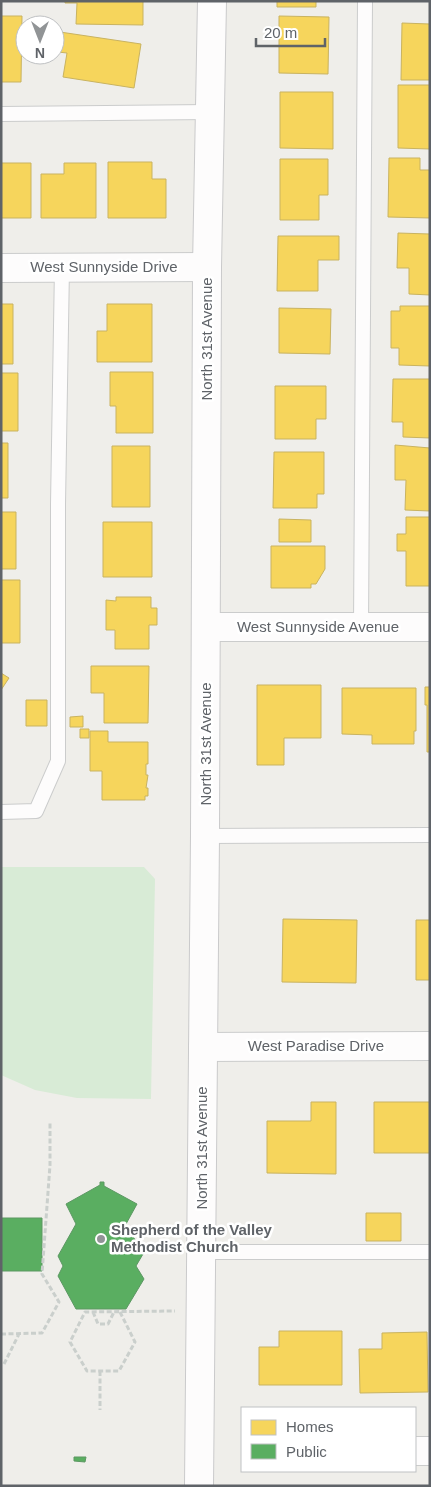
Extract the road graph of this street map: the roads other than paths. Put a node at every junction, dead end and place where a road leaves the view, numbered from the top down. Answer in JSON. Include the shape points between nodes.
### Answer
{"nodes":[{"id":1,"x":212,"y":1,"type":"edge"},
{"id":2,"x":365,"y":1,"type":"edge"},
{"id":3,"x":210,"y":112,"type":"junction"},
{"id":4,"x":1,"y":114,"type":"edge"},
{"id":5,"x":62,"y":267,"type":"junction"},
{"id":6,"x":207,"y":267,"type":"junction"},
{"id":7,"x":1,"y":268,"type":"edge"},
{"id":8,"x":206,"y":627,"type":"junction"},
{"id":9,"x":361,"y":627,"type":"junction"},
{"id":10,"x":430,"y":627,"type":"edge"},
{"id":11,"x":1,"y":812,"type":"edge"},
{"id":12,"x":430,"y":835,"type":"edge"},
{"id":13,"x":205,"y":836,"type":"junction"},
{"id":14,"x":203,"y":1046,"type":"junction"},
{"id":15,"x":430,"y":1046,"type":"edge"},
{"id":16,"x":202,"y":1252,"type":"junction"},
{"id":17,"x":430,"y":1252,"type":"edge"},
{"id":18,"x":416,"y":1451,"type":"edge"},
{"id":19,"x":430,"y":1451,"type":"edge"},
{"id":20,"x":199,"y":1486,"type":"edge"}],
"edges":[{"from":1,"to":3,"type":"street","name":"North 31st Avenue"},
{"from":2,"to":9,"type":"lane"},
{"from":3,"to":4,"type":"lane"},
{"from":3,"to":6,"type":"street","name":"North 31st Avenue"},
{"from":5,"to":6,"type":"street","name":"West Sunnyside Drive"},
{"from":5,"to":7,"type":"street","name":"West Sunnyside Drive"},
{"from":5,"to":11,"type":"lane","via":[[58,761],[36,811]]},
{"from":6,"to":8,"type":"street","name":"North 31st Avenue"},
{"from":8,"to":9,"type":"street","name":"West Sunnyside Avenue"},
{"from":8,"to":13,"type":"street","name":"North 31st Avenue"},
{"from":9,"to":10,"type":"street","name":"West Sunnyside Avenue"},
{"from":12,"to":13,"type":"lane"},
{"from":13,"to":14,"type":"street","name":"North 31st Avenue"},
{"from":14,"to":15,"type":"street","name":"West Paradise Drive"},
{"from":14,"to":16,"type":"street","name":"North 31st Avenue"},
{"from":16,"to":17,"type":"lane"},
{"from":16,"to":20,"type":"street","name":"North 31st Avenue"},
{"from":18,"to":19,"type":"street"}]}
